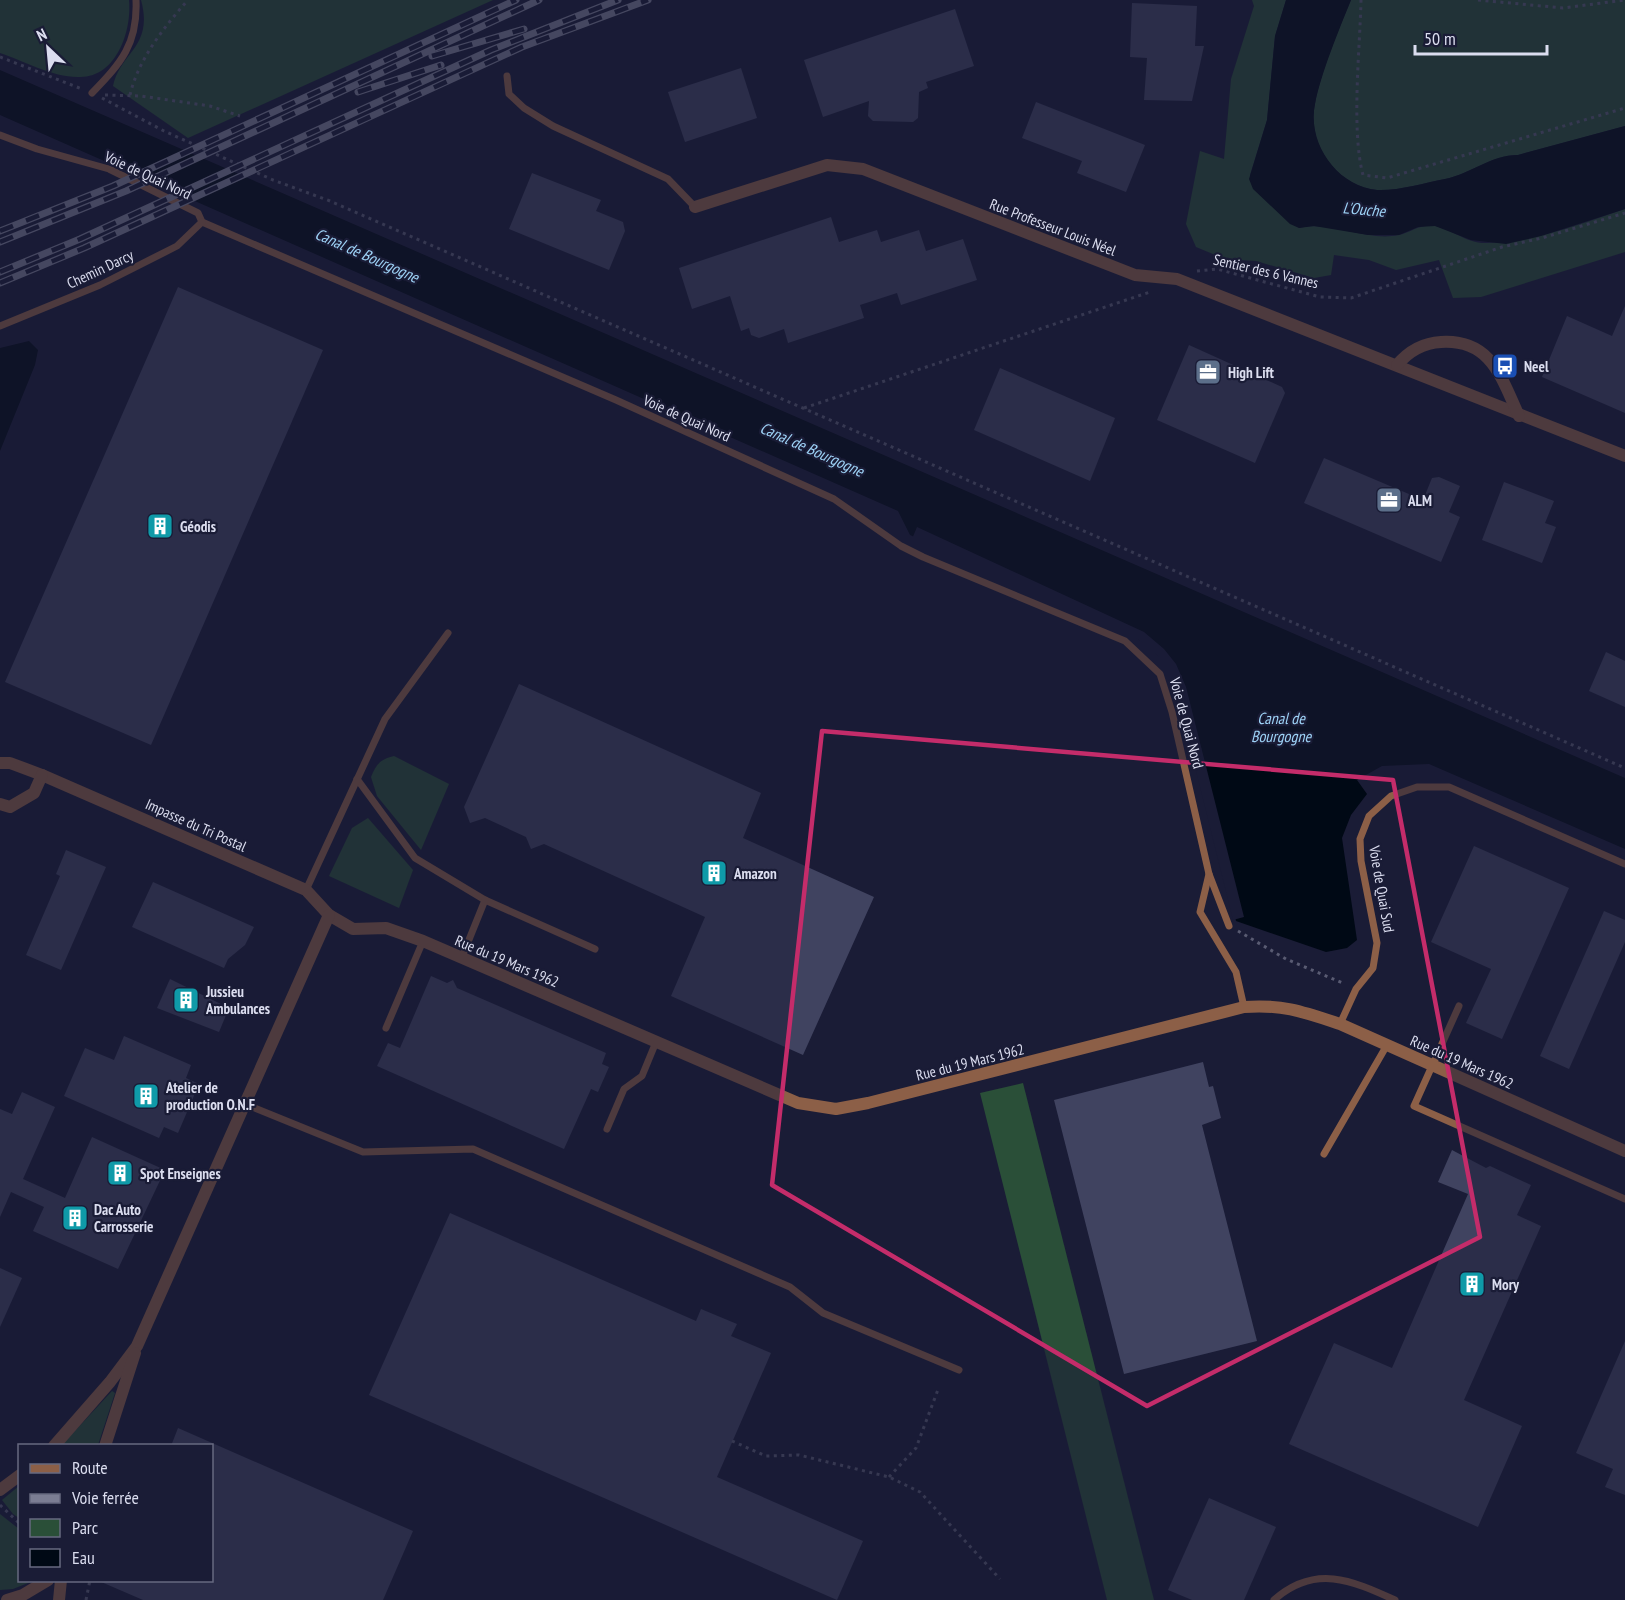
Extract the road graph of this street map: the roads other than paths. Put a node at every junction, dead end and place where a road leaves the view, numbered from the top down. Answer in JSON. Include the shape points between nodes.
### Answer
{"nodes":[{"id":1,"x":136,"y":0,"type":"edge"},
{"id":2,"x":507,"y":76,"type":"dead end"},
{"id":3,"x":92,"y":93,"type":"road end"},
{"id":4,"x":0,"y":135,"type":"edge"},
{"id":5,"x":695,"y":207,"type":"joint"},
{"id":6,"x":202,"y":222,"type":"junction"},
{"id":7,"x":0,"y":326,"type":"edge"},
{"id":8,"x":1396,"y":365,"type":"junction"},
{"id":9,"x":1519,"y":416,"type":"junction"},
{"id":10,"x":1625,"y":456,"type":"edge"},
{"id":11,"x":448,"y":633,"type":"dead end"},
{"id":12,"x":0,"y":763,"type":"edge"},
{"id":13,"x":42,"y":776,"type":"junction"},
{"id":14,"x":357,"y":779,"type":"junction"},
{"id":15,"x":0,"y":804,"type":"edge"},
{"id":16,"x":1625,"y":864,"type":"edge"},
{"id":17,"x":1209,"y":874,"type":"junction"},
{"id":18,"x":306,"y":890,"type":"junction"},
{"id":19,"x":485,"y":900,"type":"junction"},
{"id":20,"x":329,"y":915,"type":"junction"},
{"id":21,"x":1229,"y":926,"type":"road end"},
{"id":22,"x":423,"y":941,"type":"junction"},
{"id":23,"x":595,"y":949,"type":"dead end"},
{"id":24,"x":462,"y":957,"type":"junction"},
{"id":25,"x":1459,"y":1006,"type":"dead end"},
{"id":26,"x":1244,"y":1008,"type":"junction"},
{"id":27,"x":1341,"y":1024,"type":"junction"},
{"id":28,"x":386,"y":1028,"type":"dead end"},
{"id":29,"x":656,"y":1042,"type":"junction"},
{"id":30,"x":1387,"y":1045,"type":"junction"},
{"id":31,"x":1432,"y":1065,"type":"junction"},
{"id":32,"x":245,"y":1104,"type":"junction"},
{"id":33,"x":607,"y":1129,"type":"dead end"},
{"id":34,"x":1625,"y":1151,"type":"edge"},
{"id":35,"x":1324,"y":1154,"type":"dead end"},
{"id":36,"x":1625,"y":1199,"type":"edge"},
{"id":37,"x":137,"y":1346,"type":"junction"},
{"id":38,"x":959,"y":1370,"type":"dead end"},
{"id":39,"x":56,"y":1444,"type":"edge"},
{"id":40,"x":106,"y":1444,"type":"edge"},
{"id":41,"x":18,"y":1476,"type":"edge"},
{"id":42,"x":0,"y":1490,"type":"edge"},
{"id":43,"x":46,"y":1582,"type":"edge"},
{"id":44,"x":61,"y":1582,"type":"edge"},
{"id":45,"x":7,"y":1600,"type":"edge"},
{"id":46,"x":59,"y":1600,"type":"edge"},
{"id":47,"x":1274,"y":1600,"type":"edge"},
{"id":48,"x":1395,"y":1600,"type":"edge"}],
"edges":[{"from":1,"to":3,"type":"lane","via":[[136,24],[130,46]]},
{"from":2,"to":5,"type":"lane","via":[[509,94],[524,108],[561,130],[668,179]]},
{"from":4,"to":6,"type":"lane","name":"Voie de Quai Nord","via":[[109,169],[198,213]]},
{"from":5,"to":8,"type":"street","name":"Rue Professeur Louis Néel","via":[[827,165],[863,169],[1135,275],[1177,279]]},
{"from":6,"to":7,"type":"lane","name":"Chemin Darcy","via":[[168,251],[80,294]]},
{"from":6,"to":17,"type":"lane","name":"Voie de Quai Nord","via":[[627,405],[834,500],[916,554],[1125,641],[1160,674]]},
{"from":8,"to":9,"type":"street","name":"Rue Professeur Louis Néel"},
{"from":8,"to":9,"type":"street","via":[[1409,351],[1437,342],[1461,341],[1481,350],[1500,374]]},
{"from":9,"to":10,"type":"street","name":"Rue Professeur Louis Néel"},
{"from":11,"to":14,"type":"lane","via":[[385,719]]},
{"from":12,"to":13,"type":"street","name":"Impasse du Tri Postal"},
{"from":13,"to":15,"type":"street","via":[[34,793],[10,807]]},
{"from":13,"to":18,"type":"street","name":"Impasse du Tri Postal"},
{"from":14,"to":18,"type":"lane"},
{"from":14,"to":19,"type":"lane","via":[[415,858]]},
{"from":16,"to":27,"type":"lane","name":"Voie de Quai Sud","via":[[1449,787],[1417,787],[1391,796],[1369,816],[1360,839],[1377,943],[1373,968],[1356,989]]},
{"from":17,"to":21,"type":"lane","name":"Voie de Quai Nord"},
{"from":17,"to":26,"type":"lane","name":"Voie de Quai Nord","via":[[1200,912],[1236,972]]},
{"from":18,"to":20,"type":"street","name":"Impasse du Tri Postal"},
{"from":19,"to":23,"type":"lane"},
{"from":19,"to":24,"type":"lane"},
{"from":20,"to":22,"type":"street","name":"Rue du 19 Mars 1962","via":[[353,929],[386,928]]},
{"from":20,"to":32,"type":"street"},
{"from":22,"to":24,"type":"street","name":"Rue du 19 Mars 1962"},
{"from":22,"to":28,"type":"lane"},
{"from":24,"to":29,"type":"street","name":"Rue du 19 Mars 1962"},
{"from":25,"to":31,"type":"lane"},
{"from":26,"to":27,"type":"street","name":"Rue du 19 Mars 1962","via":[[1272,1005]]},
{"from":26,"to":29,"type":"street","name":"Rue du 19 Mars 1962","via":[[836,1109],[798,1103]]},
{"from":27,"to":30,"type":"street","name":"Rue du 19 Mars 1962"},
{"from":29,"to":33,"type":"lane","via":[[642,1076],[624,1089]]},
{"from":30,"to":31,"type":"street","name":"Rue du 19 Mars 1962"},
{"from":30,"to":35,"type":"lane"},
{"from":31,"to":34,"type":"street","name":"Rue du 19 Mars 1962"},
{"from":31,"to":36,"type":"lane","via":[[1414,1106]]},
{"from":32,"to":37,"type":"street"},
{"from":32,"to":38,"type":"lane","via":[[363,1152],[473,1149],[790,1287],[823,1313]]},
{"from":37,"to":39,"type":"street"},
{"from":37,"to":40,"type":"street"},
{"from":41,"to":42,"type":"street"},
{"from":43,"to":45,"type":"street"},
{"from":44,"to":46,"type":"street"},
{"from":47,"to":48,"type":"lane","via":[[1316,1577],[1355,1581]]}]}
